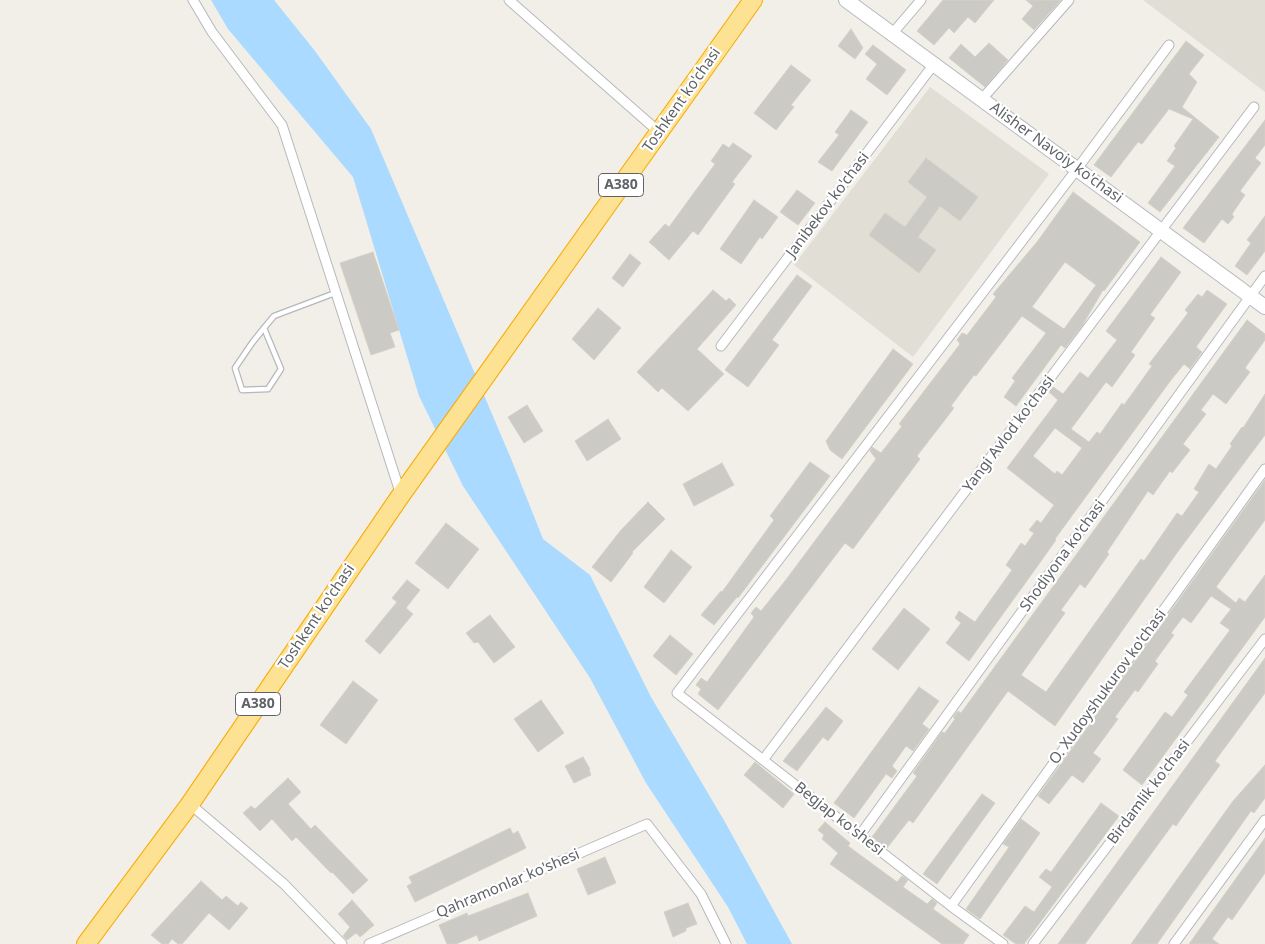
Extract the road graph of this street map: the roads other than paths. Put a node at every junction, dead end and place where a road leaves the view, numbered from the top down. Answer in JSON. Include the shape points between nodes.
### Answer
{"nodes":[{"id":1,"x":193,"y":0,"type":"edge"},
{"id":2,"x":509,"y":0,"type":"edge"},
{"id":3,"x":753,"y":0,"type":"edge"},
{"id":4,"x":846,"y":0,"type":"edge"},
{"id":5,"x":922,"y":0,"type":"edge"},
{"id":6,"x":1069,"y":0,"type":"edge"},
{"id":7,"x":892,"y":34,"type":"junction"},
{"id":8,"x":1169,"y":45,"type":"dead end"},
{"id":9,"x":934,"y":64,"type":"junction"},
{"id":10,"x":982,"y":99,"type":"junction"},
{"id":11,"x":1254,"y":108,"type":"dead end"},
{"id":12,"x":659,"y":132,"type":"junction"},
{"id":13,"x":1077,"y":169,"type":"junction"},
{"id":14,"x":1162,"y":231,"type":"junction"},
{"id":15,"x":1265,"y":276,"type":"edge"},
{"id":16,"x":337,"y":292,"type":"junction"},
{"id":17,"x":1251,"y":296,"type":"junction"},
{"id":18,"x":1265,"y":307,"type":"edge"},
{"id":19,"x":264,"y":328,"type":"junction"},
{"id":20,"x":721,"y":346,"type":"dead end"},
{"id":21,"x":1265,"y":469,"type":"edge"},
{"id":22,"x":401,"y":495,"type":"junction"},
{"id":23,"x":1265,"y":639,"type":"edge"},
{"id":24,"x":763,"y":760,"type":"junction"},
{"id":25,"x":190,"y":804,"type":"junction"},
{"id":26,"x":1265,"y":820,"type":"edge"},
{"id":27,"x":860,"y":835,"type":"junction"},
{"id":28,"x":951,"y":906,"type":"junction"},
{"id":29,"x":86,"y":944,"type":"edge"},
{"id":30,"x":342,"y":944,"type":"edge"},
{"id":31,"x":369,"y":944,"type":"edge"},
{"id":32,"x":726,"y":944,"type":"edge"},
{"id":33,"x":1003,"y":944,"type":"edge"},
{"id":34,"x":1032,"y":944,"type":"edge"},
{"id":35,"x":1174,"y":944,"type":"edge"}],
"edges":[{"from":1,"to":16,"type":"street","via":[[212,32],[282,126]]},
{"from":2,"to":12,"type":"street"},
{"from":3,"to":12,"type":"highway","name":"Toshkent ko'chasi","number":"A380"},
{"from":4,"to":7,"type":"street","name":"Alisher Navoiy ko'chasi"},
{"from":5,"to":7,"type":"street"},
{"from":6,"to":10,"type":"street"},
{"from":7,"to":9,"type":"street","name":"Alisher Navoiy ko'chasi"},
{"from":8,"to":13,"type":"street"},
{"from":9,"to":10,"type":"street","name":"Alisher Navoiy ko'chasi"},
{"from":9,"to":20,"type":"street","name":"Janibekov ko'chasi"},
{"from":10,"to":13,"type":"street","name":"Alisher Navoiy ko'chasi"},
{"from":11,"to":14,"type":"street","name":"Yangi Avlod ko'chasi"},
{"from":12,"to":22,"type":"highway","name":"Toshkent ko'chasi","number":"A380"},
{"from":13,"to":14,"type":"street","name":"Alisher Navoiy ko'chasi"},
{"from":13,"to":24,"type":"street","name":"Begjap ko'shesi","via":[[677,693]]},
{"from":14,"to":17,"type":"street","name":"Alisher Navoiy ko'chasi"},
{"from":14,"to":24,"type":"street","name":"Yangi Avlod ko'chasi"},
{"from":15,"to":17,"type":"street","name":"Shodiyona ko'chasi"},
{"from":16,"to":19,"type":"lane","via":[[274,316]]},
{"from":16,"to":22,"type":"street"},
{"from":17,"to":18,"type":"street","name":"Alisher Navoiy ko'chasi"},
{"from":17,"to":27,"type":"street","name":"Shodiyona ko'chasi"},
{"from":19,"to":19,"type":"lane","via":[[236,368],[242,390],[268,389],[281,369]]},
{"from":21,"to":28,"type":"street","name":"O. Xudoyshukurov ko'chasi"},
{"from":22,"to":25,"type":"highway","name":"Toshkent ko'chasi","number":"A380"},
{"from":23,"to":34,"type":"street","name":"Birdamlik ko'chasi"},
{"from":24,"to":27,"type":"street","name":"Begjap ko'shesi"},
{"from":25,"to":29,"type":"highway","name":"Toshkent ko'chasi","number":"A380"},
{"from":25,"to":30,"type":"street","via":[[284,884]]},
{"from":26,"to":35,"type":"street"},
{"from":27,"to":28,"type":"street","name":"Begjap ko'shesi"},
{"from":28,"to":33,"type":"street","name":"Begjap ko'shesi"},
{"from":31,"to":32,"type":"street","name":"Qahramonlar ko'shesi","via":[[647,824],[701,894]]}]}
